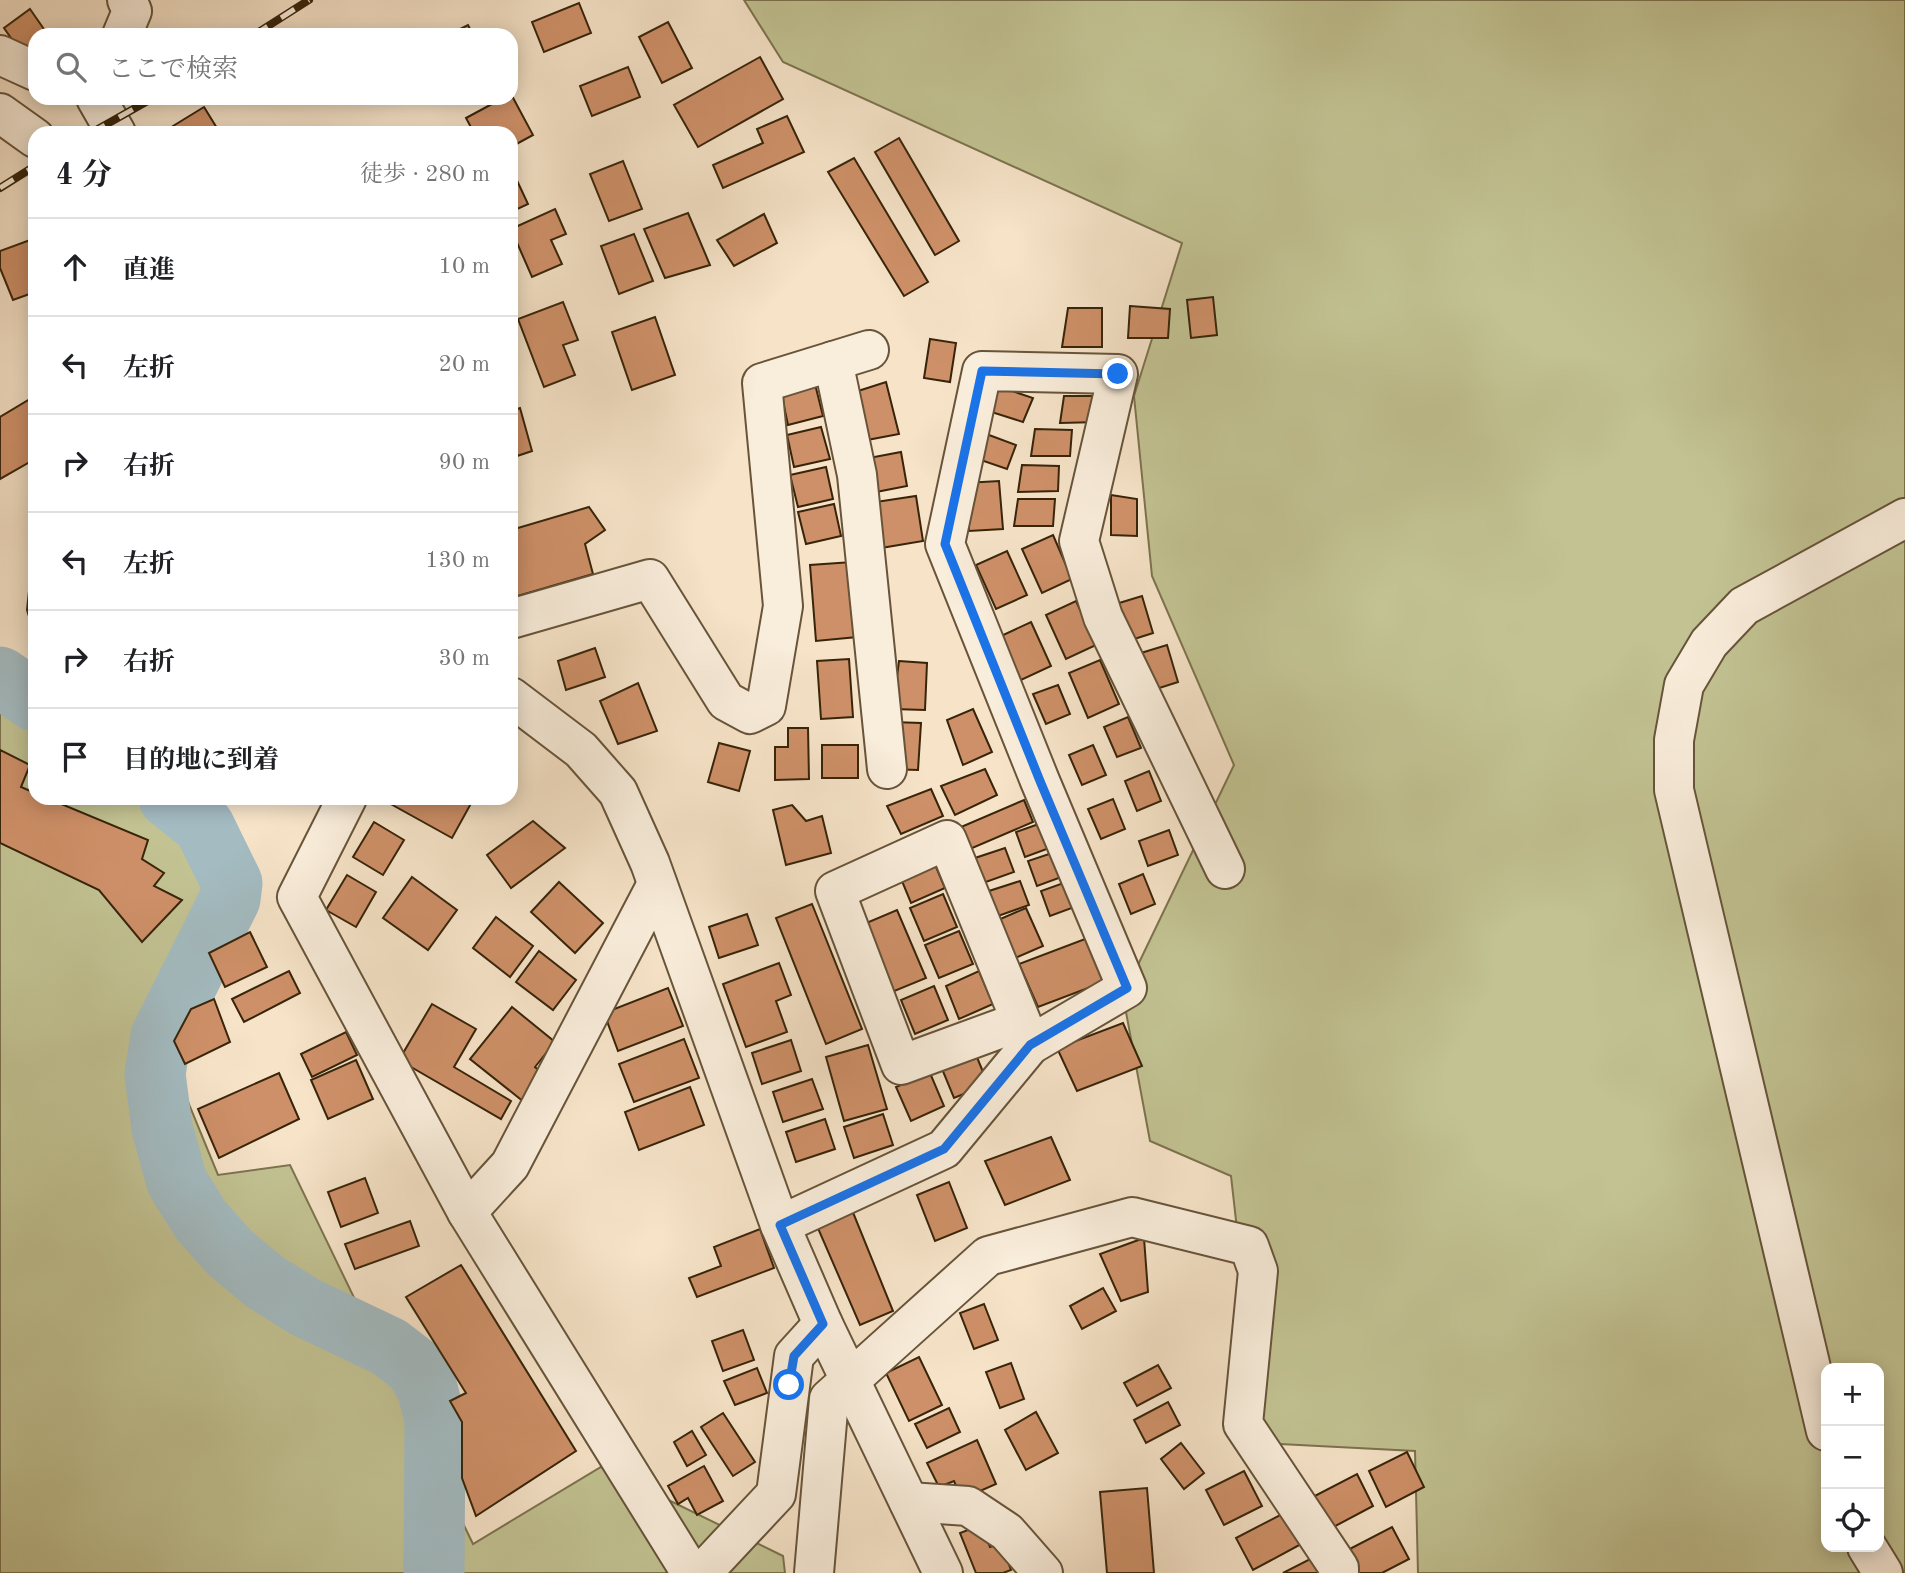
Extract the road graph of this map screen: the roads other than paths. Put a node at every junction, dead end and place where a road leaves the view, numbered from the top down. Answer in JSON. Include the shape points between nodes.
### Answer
{"nodes":[{"id":1,"x":127,"y":0,"type":"edge"},
{"id":2,"x":125,"y":28,"type":"edge"},
{"id":3,"x":0,"y":55,"type":"edge"},
{"id":4,"x":28,"y":68,"type":"edge"},
{"id":5,"x":100,"y":105,"type":"edge"},
{"id":6,"x":0,"y":113,"type":"edge"},
{"id":7,"x":112,"y":126,"type":"edge"},
{"id":8,"x":28,"y":133,"type":"edge"},
{"id":9,"x":869,"y":350,"type":"dead end"},
{"id":10,"x":833,"y":361,"type":"junction"},
{"id":11,"x":1905,"y":518,"type":"edge"},
{"id":12,"x":518,"y":617,"type":"edge"},
{"id":13,"x":518,"y":702,"type":"edge"},
{"id":14,"x":887,"y":769,"type":"dead end"},
{"id":15,"x":343,"y":805,"type":"edge"},
{"id":16,"x":1225,"y":869,"type":"dead end"},
{"id":17,"x":657,"y":884,"type":"junction"},
{"id":18,"x":1026,"y":1033,"type":"junction"},
{"id":19,"x":467,"y":1212,"type":"junction"},
{"id":20,"x":780,"y":1225,"type":"junction"},
{"id":21,"x":823,"y":1324,"type":"junction"},
{"id":22,"x":850,"y":1380,"type":"junction"},
{"id":23,"x":1825,"y":1426,"type":"edge"},
{"id":24,"x":909,"y":1502,"type":"junction"},
{"id":25,"x":1870,"y":1552,"type":"edge"},
{"id":26,"x":691,"y":1573,"type":"edge"},
{"id":27,"x":702,"y":1573,"type":"edge"},
{"id":28,"x":814,"y":1573,"type":"edge"},
{"id":29,"x":943,"y":1573,"type":"edge"},
{"id":30,"x":1044,"y":1573,"type":"edge"},
{"id":31,"x":1339,"y":1573,"type":"edge"},
{"id":32,"x":1883,"y":1573,"type":"edge"}],
"edges":[{"from":1,"to":2,"type":"street","via":[[132,10]]},
{"from":3,"to":4,"type":"street"},
{"from":5,"to":7,"type":"street"},
{"from":6,"to":8,"type":"street"},
{"from":9,"to":10,"type":"street"},
{"from":10,"to":12,"type":"street","via":[[762,383],[783,606],[766,706],[750,714],[726,701],[650,579]]},
{"from":10,"to":14,"type":"street","via":[[857,475]]},
{"from":11,"to":23,"type":"street","via":[[1744,606],[1709,643],[1684,685],[1674,740],[1674,790]]},
{"from":13,"to":17,"type":"street","via":[[581,750],[618,792]]},
{"from":15,"to":19,"type":"street","via":[[297,897]]},
{"from":16,"to":18,"type":"street","via":[[1103,617],[1079,541],[1118,374],[982,371],[945,544],[1127,988]]},
{"from":17,"to":19,"type":"street","via":[[510,1165]]},
{"from":17,"to":20,"type":"street"},
{"from":18,"to":18,"type":"street","via":[[947,840],[835,891],[901,1065]]},
{"from":18,"to":20,"type":"street","via":[[944,1149]]},
{"from":19,"to":26,"type":"street"},
{"from":20,"to":21,"type":"street"},
{"from":21,"to":22,"type":"street"},
{"from":21,"to":27,"type":"street","via":[[794,1356],[776,1494]]},
{"from":22,"to":24,"type":"street"},
{"from":22,"to":28,"type":"street","via":[[829,1399]]},
{"from":22,"to":31,"type":"street","via":[[988,1256],[1132,1217],[1249,1246],[1258,1270],[1243,1424]]},
{"from":24,"to":29,"type":"street"},
{"from":24,"to":30,"type":"street","via":[[968,1506],[1007,1532]]},
{"from":25,"to":32,"type":"street"}]}
